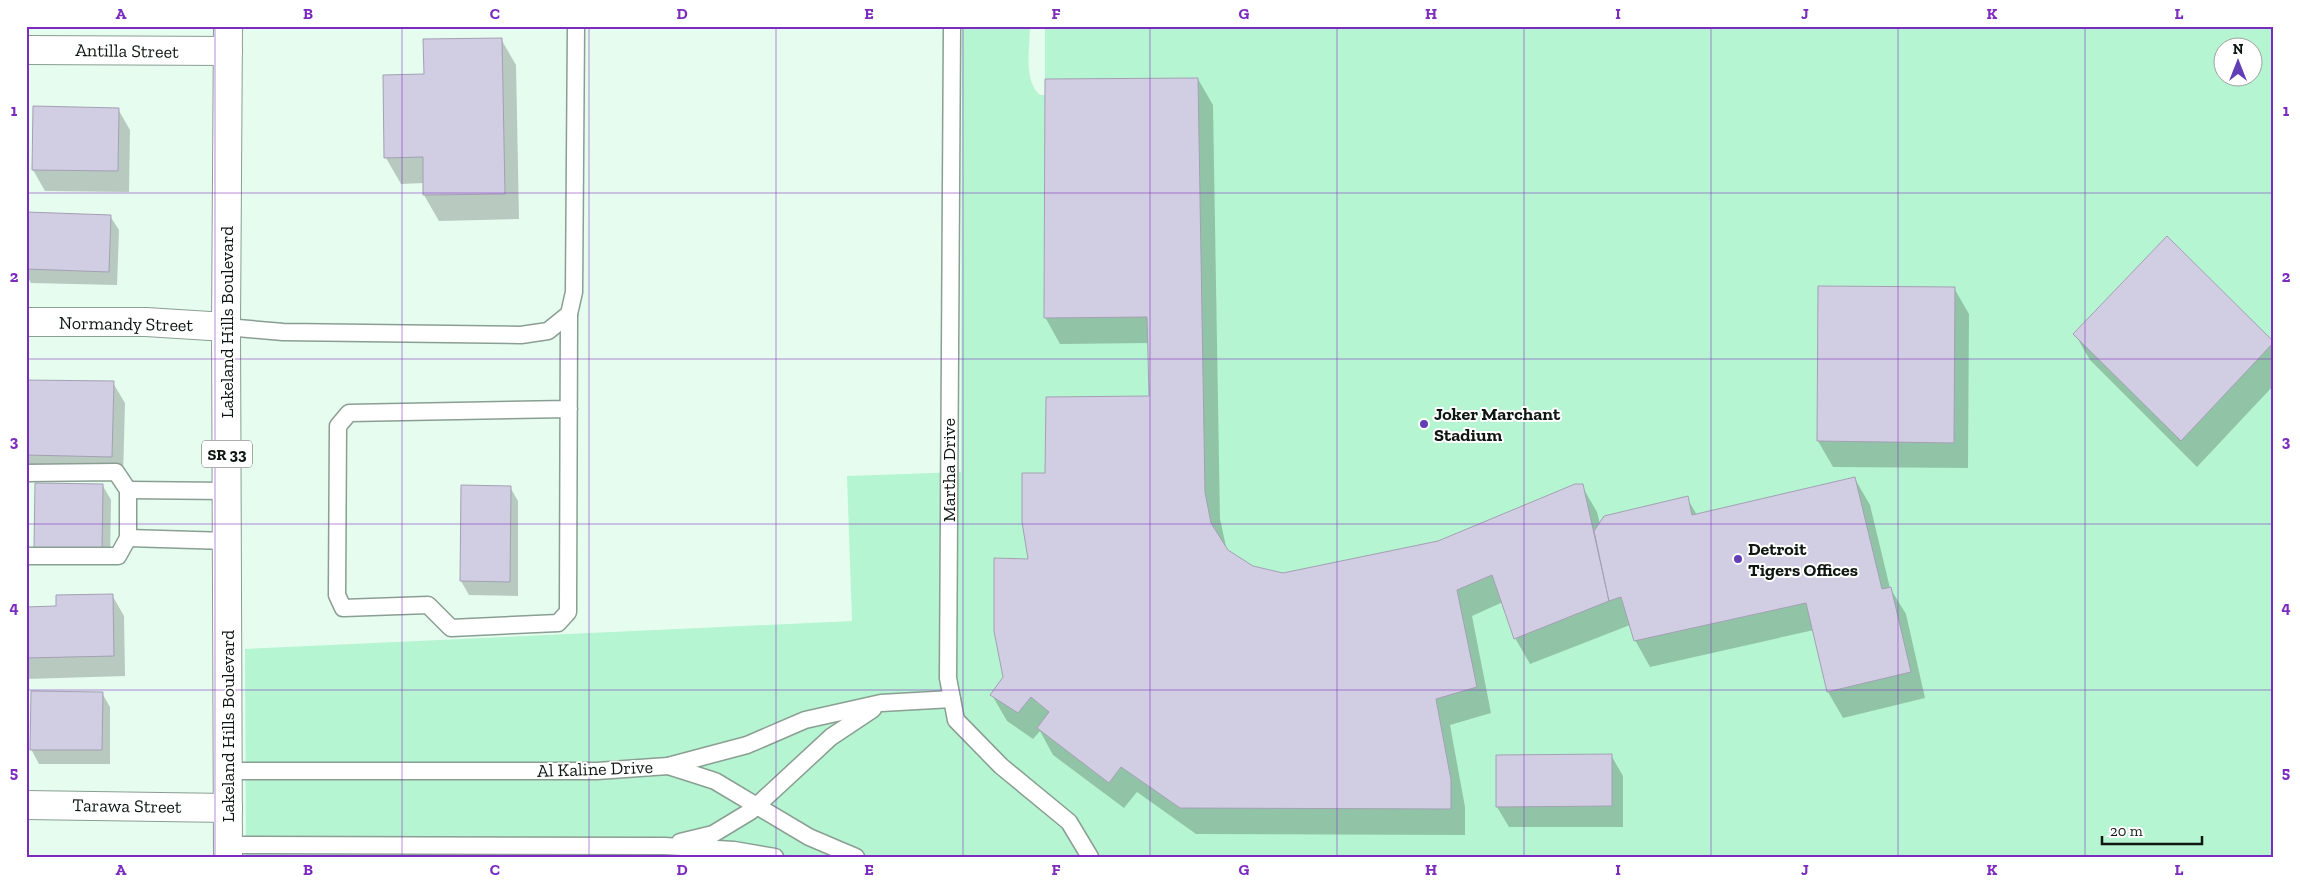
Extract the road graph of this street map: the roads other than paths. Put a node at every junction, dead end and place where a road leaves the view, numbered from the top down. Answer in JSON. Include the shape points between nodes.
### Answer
{"nodes":[{"id":1,"x":576,"y":26,"type":"edge"},
{"id":2,"x":952,"y":26,"type":"edge"},
{"id":3,"x":228,"y":39,"type":"edge"},
{"id":4,"x":26,"y":50,"type":"edge"},
{"id":5,"x":569,"y":314,"type":"junction"},
{"id":6,"x":26,"y":322,"type":"edge"},
{"id":7,"x":226,"y":327,"type":"junction"},
{"id":8,"x":569,"y":409,"type":"junction"},
{"id":9,"x":26,"y":473,"type":"edge"},
{"id":10,"x":128,"y":490,"type":"junction"},
{"id":11,"x":227,"y":490,"type":"junction"},
{"id":12,"x":128,"y":538,"type":"junction"},
{"id":13,"x":227,"y":541,"type":"junction"},
{"id":14,"x":26,"y":556,"type":"edge"},
{"id":15,"x":952,"y":699,"type":"junction"},
{"id":16,"x":881,"y":703,"type":"junction"},
{"id":17,"x":668,"y":766,"type":"junction"},
{"id":18,"x":228,"y":771,"type":"junction"},
{"id":19,"x":26,"y":805,"type":"edge"},
{"id":20,"x":757,"y":805,"type":"junction"},
{"id":21,"x":228,"y":808,"type":"junction"},
{"id":22,"x":664,"y":846,"type":"junction"},
{"id":23,"x":228,"y":851,"type":"edge"},
{"id":24,"x":775,"y":857,"type":"edge"},
{"id":25,"x":856,"y":857,"type":"edge"},
{"id":26,"x":1090,"y":857,"type":"edge"}],
"edges":[{"from":1,"to":5,"type":"lane","via":[[574,292]]},
{"from":2,"to":15,"type":"lane","name":"Martha Drive","via":[[948,678]]},
{"from":3,"to":4,"type":"main road","name":"Antilla Street"},
{"from":3,"to":7,"type":"main road","name":"Lakeland Hills Boulevard","number":"SR 33"},
{"from":5,"to":7,"type":"lane","via":[[548,331],[521,335],[283,332]]},
{"from":5,"to":8,"type":"lane"},
{"from":6,"to":7,"type":"main road","name":"Normandy Street","via":[[146,322]]},
{"from":7,"to":11,"type":"main road","name":"Lakeland Hills Boulevard","number":"SR 33"},
{"from":8,"to":8,"type":"lane","via":[[568,612],[558,623],[451,628],[428,605],[344,608],[336,595],[338,426],[349,412]]},
{"from":9,"to":10,"type":"lane","via":[[116,472]]},
{"from":10,"to":11,"type":"lane"},
{"from":10,"to":12,"type":"lane"},
{"from":11,"to":13,"type":"main road","name":"Lakeland Hills Boulevard","number":"SR 33"},
{"from":12,"to":13,"type":"lane"},
{"from":12,"to":14,"type":"lane","via":[[118,556]]},
{"from":13,"to":18,"type":"main road","name":"Lakeland Hills Boulevard","number":"SR 33"},
{"from":15,"to":16,"type":"lane","name":"Al Kaline Drive"},
{"from":15,"to":26,"type":"lane","name":"Martha Drive","via":[[956,720],[1001,766],[1069,822]]},
{"from":16,"to":17,"type":"lane","name":"Al Kaline Drive","via":[[805,720],[747,745]]},
{"from":16,"to":20,"type":"lane","via":[[831,737]]},
{"from":17,"to":18,"type":"lane","name":"Al Kaline Drive","via":[[596,771]]},
{"from":17,"to":20,"type":"lane","via":[[715,781]]},
{"from":18,"to":21,"type":"main road","name":"Lakeland Hills Boulevard","number":"SR 33"},
{"from":19,"to":21,"type":"main road","name":"Tarawa Street"},
{"from":20,"to":22,"type":"lane","via":[[713,834]]},
{"from":20,"to":25,"type":"lane","via":[[809,836]]},
{"from":21,"to":23,"type":"main road","name":"Lakeland Hills Boulevard","number":"SR 33"},
{"from":22,"to":23,"type":"lane"},
{"from":22,"to":24,"type":"lane","via":[[734,850]]}]}
